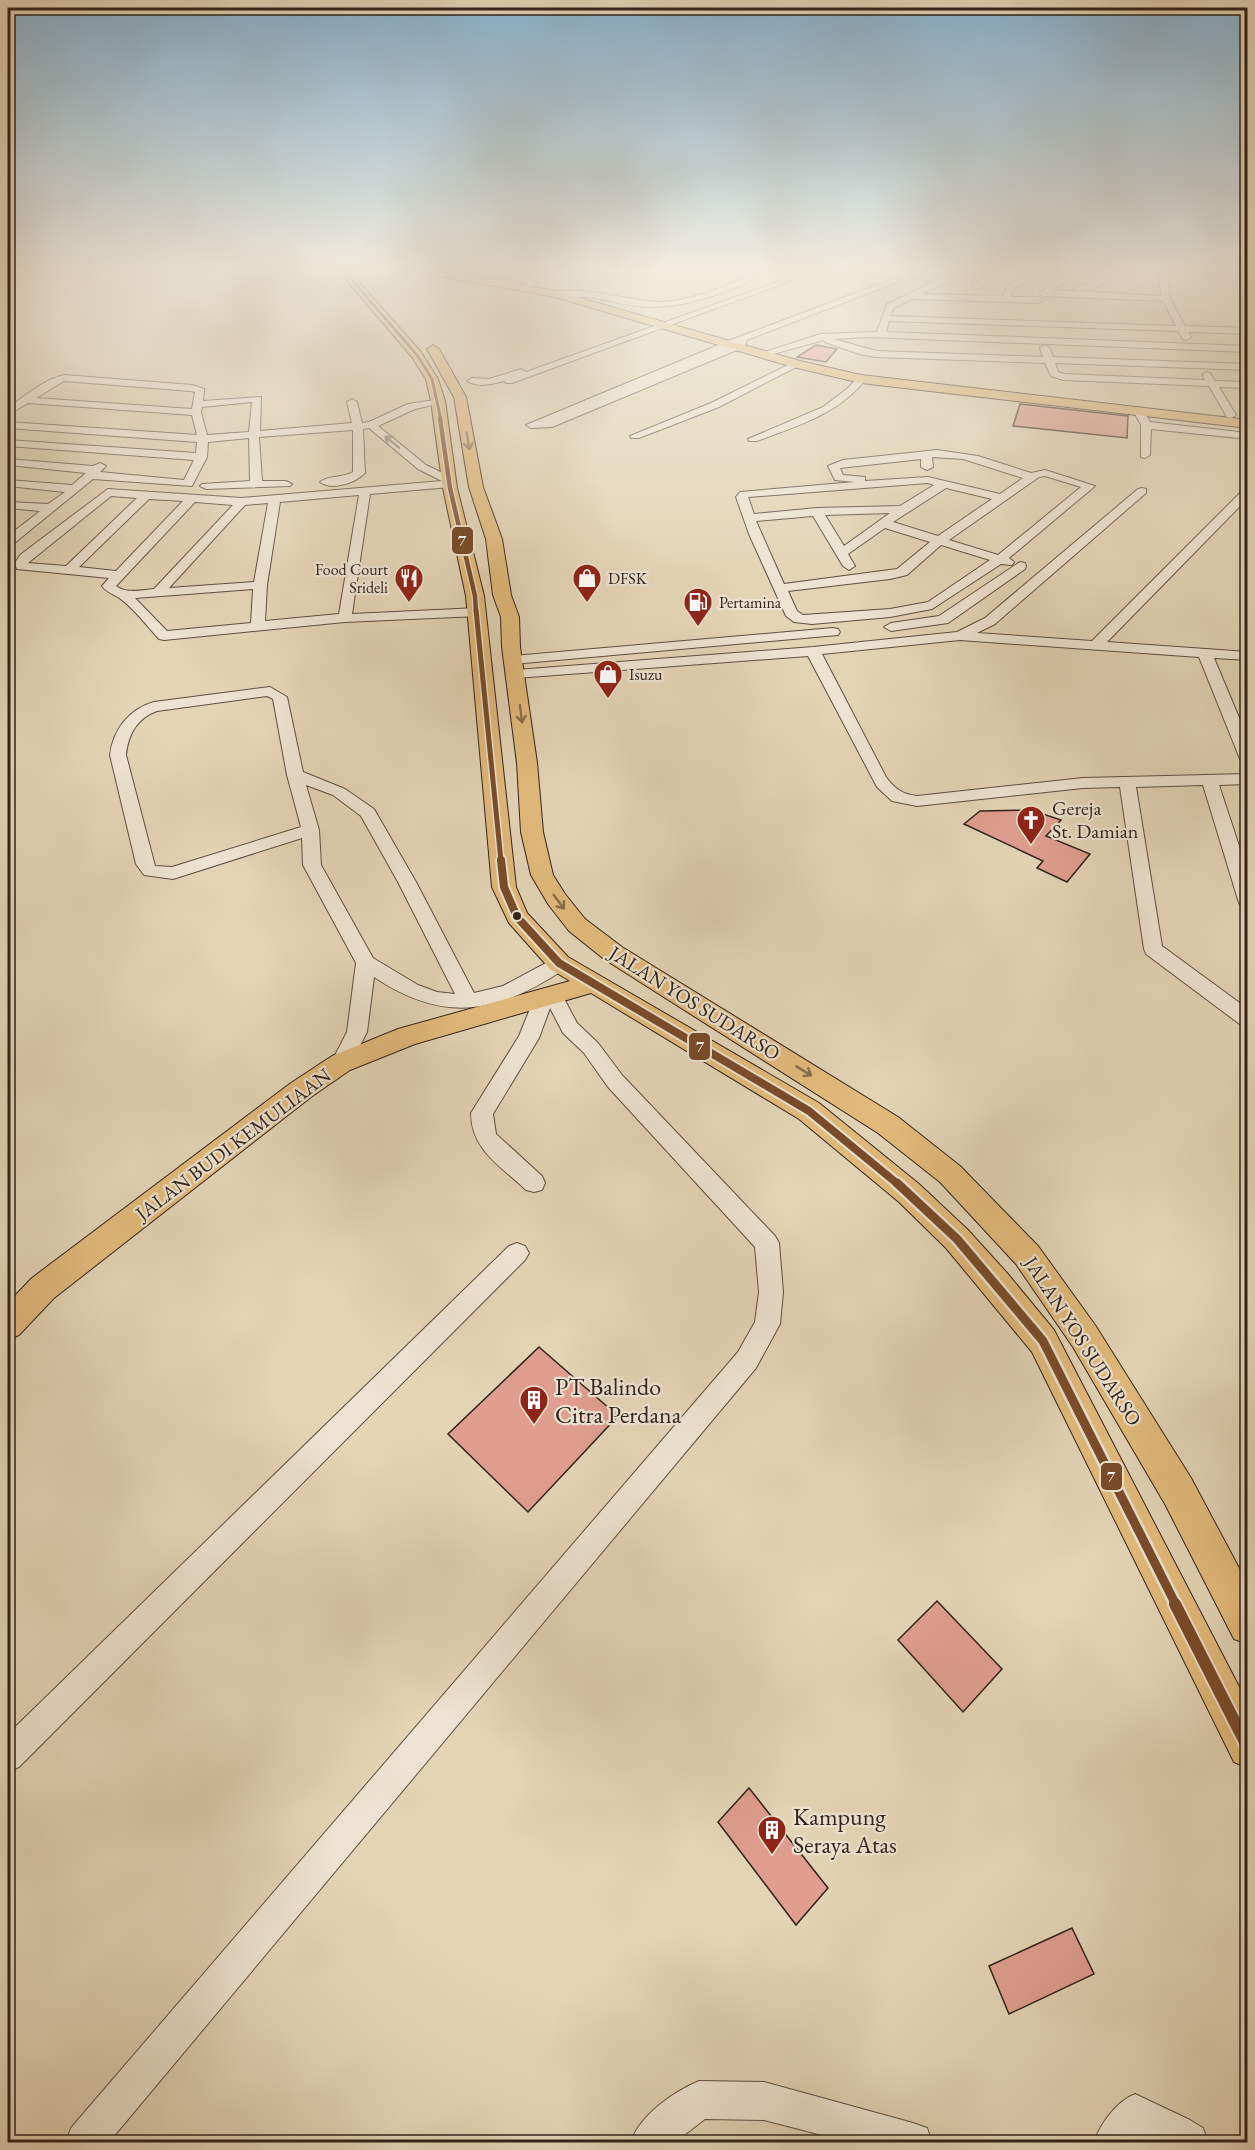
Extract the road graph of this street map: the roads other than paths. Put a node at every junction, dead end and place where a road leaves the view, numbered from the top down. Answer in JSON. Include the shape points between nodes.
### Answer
{"nodes":[{"id":1,"x":442,"y":371,"type":"edge"},
{"id":2,"x":523,"y":371,"type":"edge"},
{"id":3,"x":536,"y":371,"type":"edge"},
{"id":4,"x":666,"y":371,"type":"edge"},
{"id":5,"x":672,"y":371,"type":"edge"},
{"id":6,"x":782,"y":371,"type":"edge"},
{"id":7,"x":828,"y":371,"type":"edge"},
{"id":8,"x":1053,"y":371,"type":"edge"},
{"id":9,"x":1206,"y":371,"type":"edge"},
{"id":10,"x":450,"y":377,"type":"junction"},
{"id":11,"x":861,"y":379,"type":"junction"},
{"id":12,"x":509,"y":381,"type":"dead end"},
{"id":13,"x":876,"y":382,"type":"junction"},
{"id":14,"x":1212,"y":383,"type":"junction"},
{"id":15,"x":1248,"y":385,"type":"edge"},
{"id":16,"x":24,"y":400,"type":"junction"},
{"id":17,"x":438,"y":400,"type":"junction"},
{"id":18,"x":352,"y":402,"type":"dead end"},
{"id":19,"x":197,"y":408,"type":"junction"},
{"id":20,"x":1155,"y":409,"type":"junction"},
{"id":21,"x":1139,"y":411,"type":"junction"},
{"id":22,"x":8,"y":412,"type":"edge"},
{"id":23,"x":1231,"y":415,"type":"junction"},
{"id":24,"x":1248,"y":417,"type":"edge"},
{"id":25,"x":1248,"y":424,"type":"edge"},
{"id":26,"x":8,"y":425,"type":"edge"},
{"id":27,"x":371,"y":425,"type":"junction"},
{"id":28,"x":1146,"y":425,"type":"junction"},
{"id":29,"x":358,"y":426,"type":"junction"},
{"id":30,"x":81,"y":430,"type":"junction"},
{"id":31,"x":254,"y":436,"type":"junction"},
{"id":32,"x":635,"y":436,"type":"dead end"},
{"id":33,"x":1248,"y":436,"type":"edge"},
{"id":34,"x":753,"y":438,"type":"dead end"},
{"id":35,"x":203,"y":439,"type":"junction"},
{"id":36,"x":8,"y":443,"type":"edge"},
{"id":37,"x":57,"y":447,"type":"junction"},
{"id":38,"x":117,"y":452,"type":"junction"},
{"id":39,"x":926,"y":455,"type":"junction"},
{"id":40,"x":1145,"y":455,"type":"dead end"},
{"id":41,"x":201,"y":457,"type":"junction"},
{"id":42,"x":8,"y":462,"type":"edge"},
{"id":43,"x":39,"y":465,"type":"junction"},
{"id":44,"x":92,"y":472,"type":"junction"},
{"id":45,"x":1030,"y":476,"type":"junction"},
{"id":46,"x":928,"y":478,"type":"junction"},
{"id":47,"x":449,"y":482,"type":"junction"},
{"id":48,"x":11,"y":483,"type":"edge"},
{"id":49,"x":945,"y":483,"type":"junction"},
{"id":50,"x":188,"y":484,"type":"junction"},
{"id":51,"x":256,"y":486,"type":"junction"},
{"id":52,"x":75,"y":489,"type":"junction"},
{"id":53,"x":1142,"y":491,"type":"dead end"},
{"id":54,"x":365,"y":492,"type":"junction"},
{"id":55,"x":1246,"y":493,"type":"dead end"},
{"id":56,"x":147,"y":494,"type":"junction"},
{"id":57,"x":1000,"y":497,"type":"junction"},
{"id":58,"x":192,"y":498,"type":"junction"},
{"id":59,"x":275,"y":499,"type":"junction"},
{"id":60,"x":242,"y":502,"type":"junction"},
{"id":61,"x":9,"y":505,"type":"dead end"},
{"id":62,"x":52,"y":508,"type":"junction"},
{"id":63,"x":903,"y":509,"type":"junction"},
{"id":64,"x":817,"y":512,"type":"junction"},
{"id":65,"x":749,"y":518,"type":"junction"},
{"id":66,"x":883,"y":523,"type":"junction"},
{"id":67,"x":939,"y":541,"type":"junction"},
{"id":68,"x":8,"y":542,"type":"edge"},
{"id":69,"x":841,"y":554,"type":"junction"},
{"id":70,"x":999,"y":560,"type":"junction"},
{"id":71,"x":68,"y":571,"type":"junction"},
{"id":72,"x":118,"y":575,"type":"junction"},
{"id":73,"x":857,"y":579,"type":"junction"},
{"id":74,"x":260,"y":585,"type":"junction"},
{"id":75,"x":780,"y":588,"type":"junction"},
{"id":76,"x":159,"y":591,"type":"junction"},
{"id":77,"x":125,"y":595,"type":"junction"},
{"id":78,"x":502,"y":595,"type":"junction"},
{"id":79,"x":477,"y":604,"type":"junction"},
{"id":80,"x":345,"y":618,"type":"junction"},
{"id":81,"x":258,"y":626,"type":"junction"},
{"id":82,"x":960,"y":636,"type":"junction"},
{"id":83,"x":779,"y":637,"type":"junction"},
{"id":84,"x":1097,"y":644,"type":"junction"},
{"id":85,"x":479,"y":649,"type":"junction"},
{"id":86,"x":813,"y":651,"type":"junction"},
{"id":87,"x":1204,"y":652,"type":"junction"},
{"id":88,"x":787,"y":653,"type":"junction"},
{"id":89,"x":1248,"y":656,"type":"edge"},
{"id":90,"x":514,"y":660,"type":"junction"},
{"id":91,"x":1248,"y":759,"type":"edge"},
{"id":92,"x":295,"y":775,"type":"junction"},
{"id":93,"x":1209,"y":779,"type":"junction"},
{"id":94,"x":1248,"y":779,"type":"edge"},
{"id":95,"x":1127,"y":782,"type":"junction"},
{"id":96,"x":310,"y":830,"type":"junction"},
{"id":97,"x":1248,"y":903,"type":"edge"},
{"id":98,"x":366,"y":963,"type":"junction"},
{"id":99,"x":559,"y":963,"type":"junction"},
{"id":100,"x":592,"y":984,"type":"junction"},
{"id":101,"x":548,"y":997,"type":"junction"},
{"id":102,"x":468,"y":1001,"type":"junction"},
{"id":103,"x":1248,"y":1020,"type":"edge"},
{"id":104,"x":341,"y":1063,"type":"junction"},
{"id":105,"x":534,"y":1183,"type":"dead end"},
{"id":106,"x":517,"y":1253,"type":"dead end"},
{"id":107,"x":8,"y":1325,"type":"edge"},
{"id":108,"x":1248,"y":1625,"type":"edge"},
{"id":109,"x":1248,"y":1748,"type":"edge"},
{"id":110,"x":8,"y":1756,"type":"edge"},
{"id":111,"x":85,"y":2142,"type":"edge"},
{"id":112,"x":650,"y":2142,"type":"edge"},
{"id":113,"x":912,"y":2142,"type":"edge"},
{"id":114,"x":1113,"y":2142,"type":"edge"},
{"id":115,"x":1189,"y":2142,"type":"edge"}],
"edges":[{"from":1,"to":10,"type":"main road","name":"JALAN YOS SUDARSO"},
{"from":2,"to":10,"type":"street","via":[[493,382]]},
{"from":3,"to":12,"type":"street"},
{"from":4,"to":5,"type":"street","via":[[531,425],[548,425]]},
{"from":6,"to":32,"type":"street","via":[[715,405]]},
{"from":7,"to":11,"type":"main road"},
{"from":8,"to":14,"type":"street","via":[[1063,377]]},
{"from":9,"to":14,"type":"street"},
{"from":10,"to":17,"type":"main road","name":"JALAN YOS SUDARSO"},
{"from":10,"to":78,"type":"main road","name":"JALAN YOS SUDARSO","one_way":true,"via":[[460,397],[476,487],[494,538]]},
{"from":11,"to":13,"type":"main road"},
{"from":11,"to":34,"type":"street","via":[[853,392],[836,403]]},
{"from":13,"to":20,"type":"main road","via":[[996,387]]},
{"from":13,"to":21,"type":"main road"},
{"from":14,"to":15,"type":"street"},
{"from":14,"to":23,"type":"street"},
{"from":16,"to":19,"type":"street"},
{"from":16,"to":19,"type":"street","via":[[56,380],[68,378],[192,388],[200,391]]},
{"from":16,"to":22,"type":"street"},
{"from":17,"to":27,"type":"street","via":[[412,406]]},
{"from":17,"to":47,"type":"main road","name":"JALAN YOS SUDARSO"},
{"from":18,"to":29,"type":"street"},
{"from":19,"to":31,"type":"street","via":[[257,399]]},
{"from":19,"to":35,"type":"street"},
{"from":20,"to":21,"type":"main road"},
{"from":20,"to":23,"type":"main road"},
{"from":20,"to":25,"type":"main road"},
{"from":21,"to":28,"type":"street"},
{"from":23,"to":24,"type":"main road"},
{"from":26,"to":30,"type":"street"},
{"from":27,"to":29,"type":"street"},
{"from":47,"to":27,"type":"street","one_way":true,"via":[[422,467]]},
{"from":28,"to":33,"type":"street"},
{"from":28,"to":40,"type":"street"},
{"from":29,"to":31,"type":"street"},
{"from":29,"to":51,"type":"street","via":[[357,476],[348,480]]},
{"from":30,"to":35,"type":"street"},
{"from":30,"to":37,"type":"street"},
{"from":31,"to":35,"type":"street"},
{"from":31,"to":51,"type":"street"},
{"from":35,"to":41,"type":"street"},
{"from":36,"to":37,"type":"street"},
{"from":37,"to":38,"type":"street"},
{"from":38,"to":41,"type":"street"},
{"from":38,"to":44,"type":"street"},
{"from":39,"to":45,"type":"street","via":[[962,456]]},
{"from":39,"to":46,"type":"street"},
{"from":39,"to":46,"type":"street","via":[[843,463],[834,469],[839,478],[846,479]]},
{"from":41,"to":50,"type":"street"},
{"from":42,"to":43,"type":"street"},
{"from":43,"to":44,"type":"street"},
{"from":43,"to":48,"type":"street"},
{"from":44,"to":50,"type":"street"},
{"from":44,"to":52,"type":"street"},
{"from":45,"to":57,"type":"street"},
{"from":45,"to":70,"type":"street","via":[[1045,473],[1089,486]]},
{"from":46,"to":49,"type":"street"},
{"from":46,"to":65,"type":"street","via":[[744,494]]},
{"from":47,"to":54,"type":"street"},
{"from":47,"to":79,"type":"main road","name":"JALAN YOS SUDARSO"},
{"from":48,"to":52,"type":"street"},
{"from":49,"to":57,"type":"street"},
{"from":49,"to":63,"type":"street"},
{"from":50,"to":51,"type":"street"},
{"from":52,"to":62,"type":"street"},
{"from":53,"to":82,"type":"street","via":[[990,621]]},
{"from":54,"to":59,"type":"street"},
{"from":54,"to":80,"type":"street"},
{"from":55,"to":84,"type":"street"},
{"from":56,"to":58,"type":"street"},
{"from":56,"to":71,"type":"street"},
{"from":56,"to":71,"type":"street","via":[[105,493],[21,563]]},
{"from":57,"to":67,"type":"street"},
{"from":58,"to":60,"type":"street"},
{"from":58,"to":72,"type":"street"},
{"from":59,"to":60,"type":"street"},
{"from":59,"to":74,"type":"street"},
{"from":60,"to":76,"type":"street"},
{"from":61,"to":62,"type":"street"},
{"from":62,"to":68,"type":"street"},
{"from":63,"to":64,"type":"street"},
{"from":63,"to":66,"type":"street"},
{"from":64,"to":65,"type":"street"},
{"from":64,"to":69,"type":"street"},
{"from":65,"to":75,"type":"street"},
{"from":66,"to":67,"type":"street"},
{"from":66,"to":69,"type":"street"},
{"from":67,"to":70,"type":"street"},
{"from":67,"to":73,"type":"street","via":[[902,572]]},
{"from":69,"to":73,"type":"street"},
{"from":70,"to":75,"type":"street","via":[[932,605],[890,613],[799,619],[791,613]]},
{"from":70,"to":83,"type":"street","via":[[1020,566],[943,620]]},
{"from":71,"to":72,"type":"street"},
{"from":72,"to":77,"type":"street","via":[[109,586]]},
{"from":73,"to":75,"type":"street"},
{"from":74,"to":76,"type":"street"},
{"from":74,"to":81,"type":"street"},
{"from":76,"to":77,"type":"street"},
{"from":77,"to":81,"type":"street","via":[[164,636]]},
{"from":78,"to":79,"type":"main road"},
{"from":78,"to":90,"type":"main road","name":"JALAN YOS SUDARSO","via":[[510,617]]},
{"from":79,"to":80,"type":"street"},
{"from":79,"to":85,"type":"main road","name":"JALAN YOS SUDARSO"},
{"from":80,"to":81,"type":"street"},
{"from":82,"to":84,"type":"street"},
{"from":82,"to":86,"type":"street"},
{"from":83,"to":88,"type":"street"},
{"from":83,"to":90,"type":"street"},
{"from":84,"to":87,"type":"street"},
{"from":85,"to":90,"type":"main road"},
{"from":85,"to":99,"type":"main road","name":"JALAN YOS SUDARSO","via":[[504,887],[517,917]]},
{"from":86,"to":88,"type":"street"},
{"from":86,"to":95,"type":"street","via":[[878,777],[890,795],[901,800]]},
{"from":87,"to":89,"type":"street"},
{"from":87,"to":91,"type":"street"},
{"from":88,"to":90,"type":"street"},
{"from":90,"to":108,"type":"main road","name":"JALAN YOS SUDARSO","one_way":true,"via":[[532,832],[542,875],[556,900],[577,925],[613,953],[878,1119],[966,1190],[1027,1255],[1084,1336],[1178,1491]]},
{"from":92,"to":96,"type":"street"},
{"from":92,"to":96,"type":"street","via":[[283,705],[280,697],[270,691],[154,707],[136,716],[120,739],[118,755],[150,871],[173,873]]},
{"from":92,"to":102,"type":"street","via":[[339,792],[368,813]]},
{"from":93,"to":94,"type":"street"},
{"from":93,"to":95,"type":"street"},
{"from":93,"to":97,"type":"street"},
{"from":95,"to":103,"type":"street","via":[[1153,950]]},
{"from":96,"to":98,"type":"street","via":[[312,865]]},
{"from":98,"to":102,"type":"street","via":[[418,993],[444,1001]]},
{"from":98,"to":104,"type":"street","via":[[357,1032]]},
{"from":99,"to":100,"type":"main road","name":"JALAN YOS SUDARSO"},
{"from":99,"to":102,"type":"street","via":[[538,979],[504,995]]},
{"from":100,"to":101,"type":"main road","name":"JALAN BUDI KEMULIAAN"},
{"from":100,"to":109,"type":"main road","name":"JALAN YOS SUDARSO","via":[[809,1111],[909,1193],[996,1283],[1043,1341]]},
{"from":101,"to":104,"type":"main road","name":"JALAN BUDI KEMULIAAN","via":[[407,1036]]},
{"from":101,"to":105,"type":"street","via":[[529,1038],[482,1113],[486,1139]]},
{"from":101,"to":111,"type":"street","via":[[615,1081],[767,1243],[771,1292],[767,1324],[747,1360]]},
{"from":104,"to":107,"type":"main road","name":"JALAN BUDI KEMULIAAN","via":[[43,1288]]},
{"from":106,"to":110,"type":"street"},
{"from":112,"to":113,"type":"street","via":[[699,2100],[764,2101]]},
{"from":114,"to":115,"type":"street","via":[[1135,2113]]}]}
